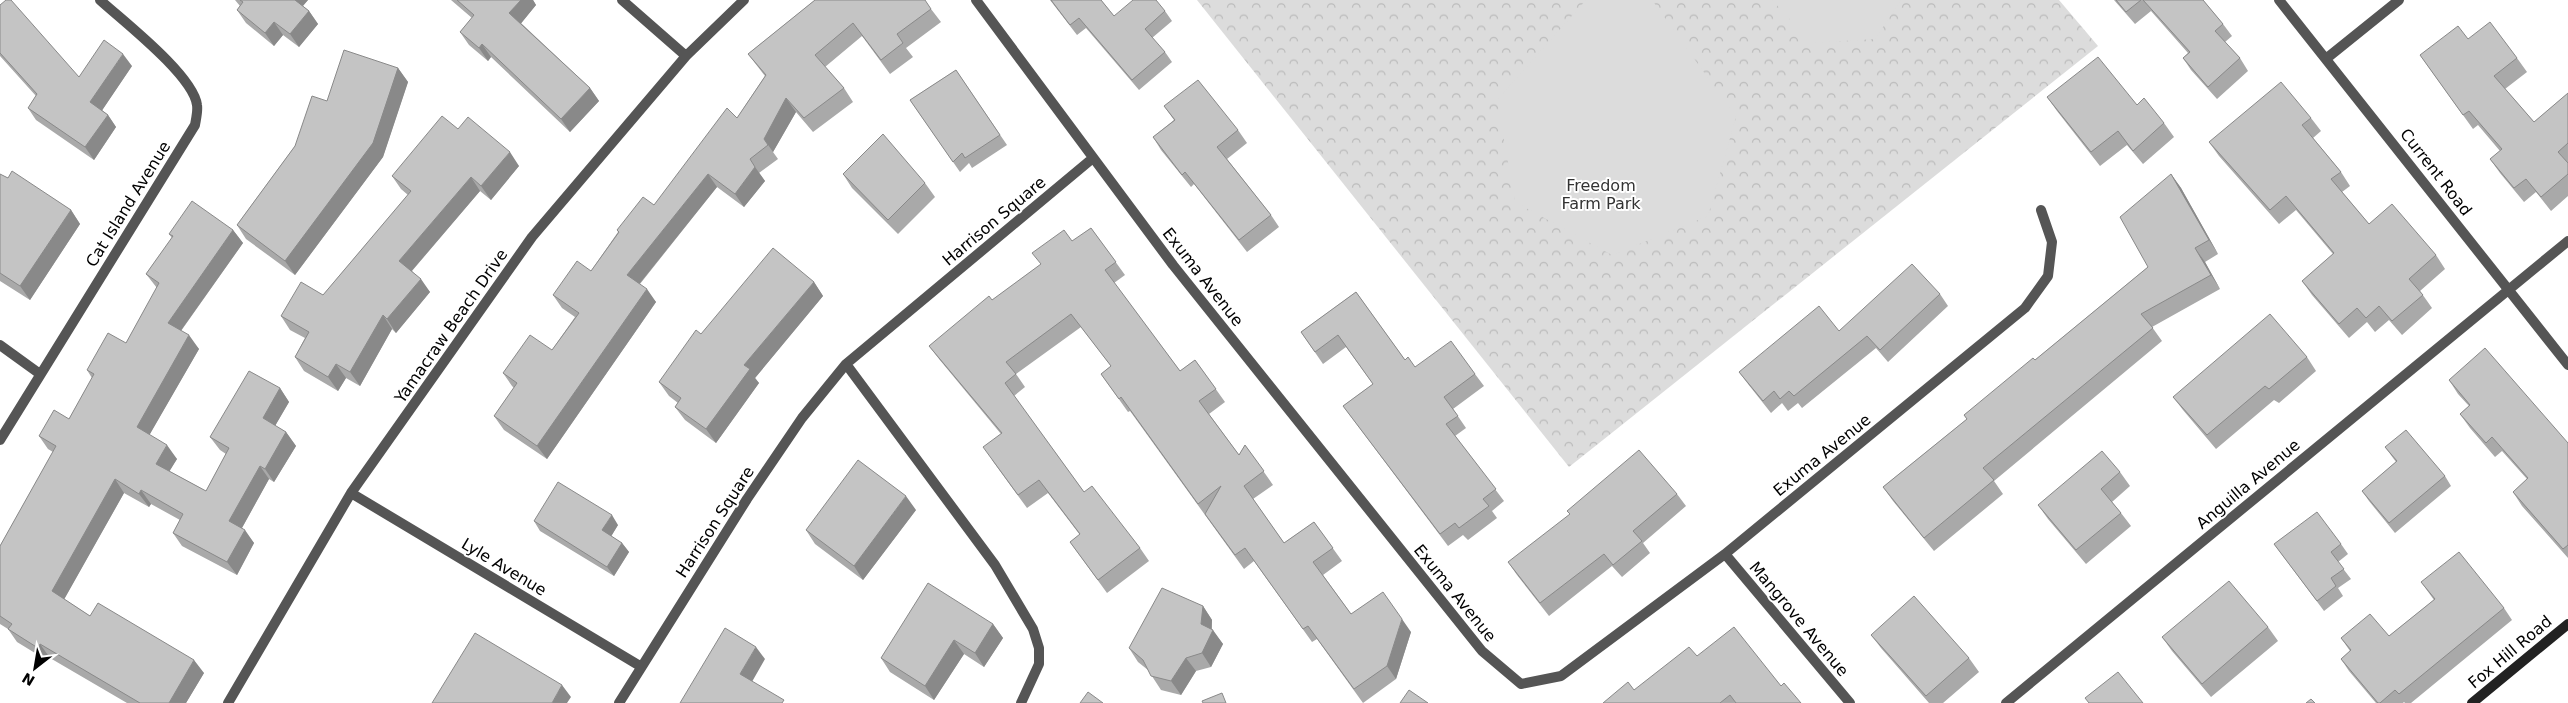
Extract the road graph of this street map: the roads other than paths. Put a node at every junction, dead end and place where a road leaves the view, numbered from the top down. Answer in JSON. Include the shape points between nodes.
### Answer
{"nodes":[{"id":1,"x":100,"y":0,"type":"edge"},
{"id":2,"x":622,"y":0,"type":"edge"},
{"id":3,"x":744,"y":0,"type":"edge"},
{"id":4,"x":976,"y":0,"type":"edge"},
{"id":5,"x":2279,"y":0,"type":"edge"},
{"id":6,"x":2399,"y":0,"type":"edge"},
{"id":7,"x":686,"y":56,"type":"junction"},
{"id":8,"x":2327,"y":58,"type":"junction"},
{"id":9,"x":1092,"y":158,"type":"junction"},
{"id":10,"x":2040,"y":210,"type":"dead end"},
{"id":11,"x":2568,"y":241,"type":"edge"},
{"id":12,"x":2508,"y":288,"type":"junction"},
{"id":13,"x":0,"y":344,"type":"edge"},
{"id":14,"x":846,"y":364,"type":"junction"},
{"id":15,"x":2568,"y":365,"type":"edge"},
{"id":16,"x":40,"y":374,"type":"junction"},
{"id":17,"x":0,"y":440,"type":"edge"},
{"id":18,"x":352,"y":493,"type":"junction"},
{"id":19,"x":1725,"y":554,"type":"junction"},
{"id":20,"x":2568,"y":624,"type":"edge"},
{"id":21,"x":640,"y":666,"type":"junction"},
{"id":22,"x":228,"y":703,"type":"edge"},
{"id":23,"x":619,"y":703,"type":"edge"},
{"id":24,"x":1021,"y":703,"type":"edge"},
{"id":25,"x":1850,"y":703,"type":"edge"},
{"id":26,"x":2006,"y":703,"type":"edge"},
{"id":27,"x":2472,"y":703,"type":"edge"}],
"edges":[{"from":1,"to":16,"type":"street","name":"Cat Island Avenue","via":[[188,84],[197,105],[195,125]]},
{"from":2,"to":7,"type":"street"},
{"from":3,"to":7,"type":"street","name":"Yamacraw Beach Drive"},
{"from":4,"to":9,"type":"street","name":"Exuma Avenue"},
{"from":5,"to":8,"type":"street","name":"Current Road"},
{"from":6,"to":8,"type":"street"},
{"from":7,"to":18,"type":"street","name":"Yamacraw Beach Drive","via":[[532,237]]},
{"from":8,"to":12,"type":"street","name":"Current Road"},
{"from":9,"to":14,"type":"street","name":"Harrison Square"},
{"from":9,"to":19,"type":"street","name":"Exuma Avenue","via":[[1173,266],[1482,651],[1521,684],[1561,676]]},
{"from":10,"to":19,"type":"street","name":"Exuma Avenue","via":[[2052,242],[2048,276],[2025,308]]},
{"from":11,"to":12,"type":"street","name":"Anguilla Avenue"},
{"from":12,"to":15,"type":"street","name":"Current Road"},
{"from":12,"to":26,"type":"street","name":"Anguilla Avenue"},
{"from":13,"to":16,"type":"street"},
{"from":14,"to":21,"type":"street","name":"Harrison Square","via":[[802,418],[747,498]]},
{"from":14,"to":24,"type":"street","via":[[995,565],[1033,629],[1039,648],[1039,664]]},
{"from":16,"to":17,"type":"street","name":"Cat Island Avenue"},
{"from":18,"to":21,"type":"street","name":"Lyle Avenue"},
{"from":18,"to":22,"type":"street","name":"Yamacraw Beach Drive"},
{"from":19,"to":25,"type":"street","name":"Mangrove Avenue"},
{"from":20,"to":27,"type":"main road","name":"Fox Hill Road"},
{"from":21,"to":23,"type":"street","name":"Harrison Square"}]}
